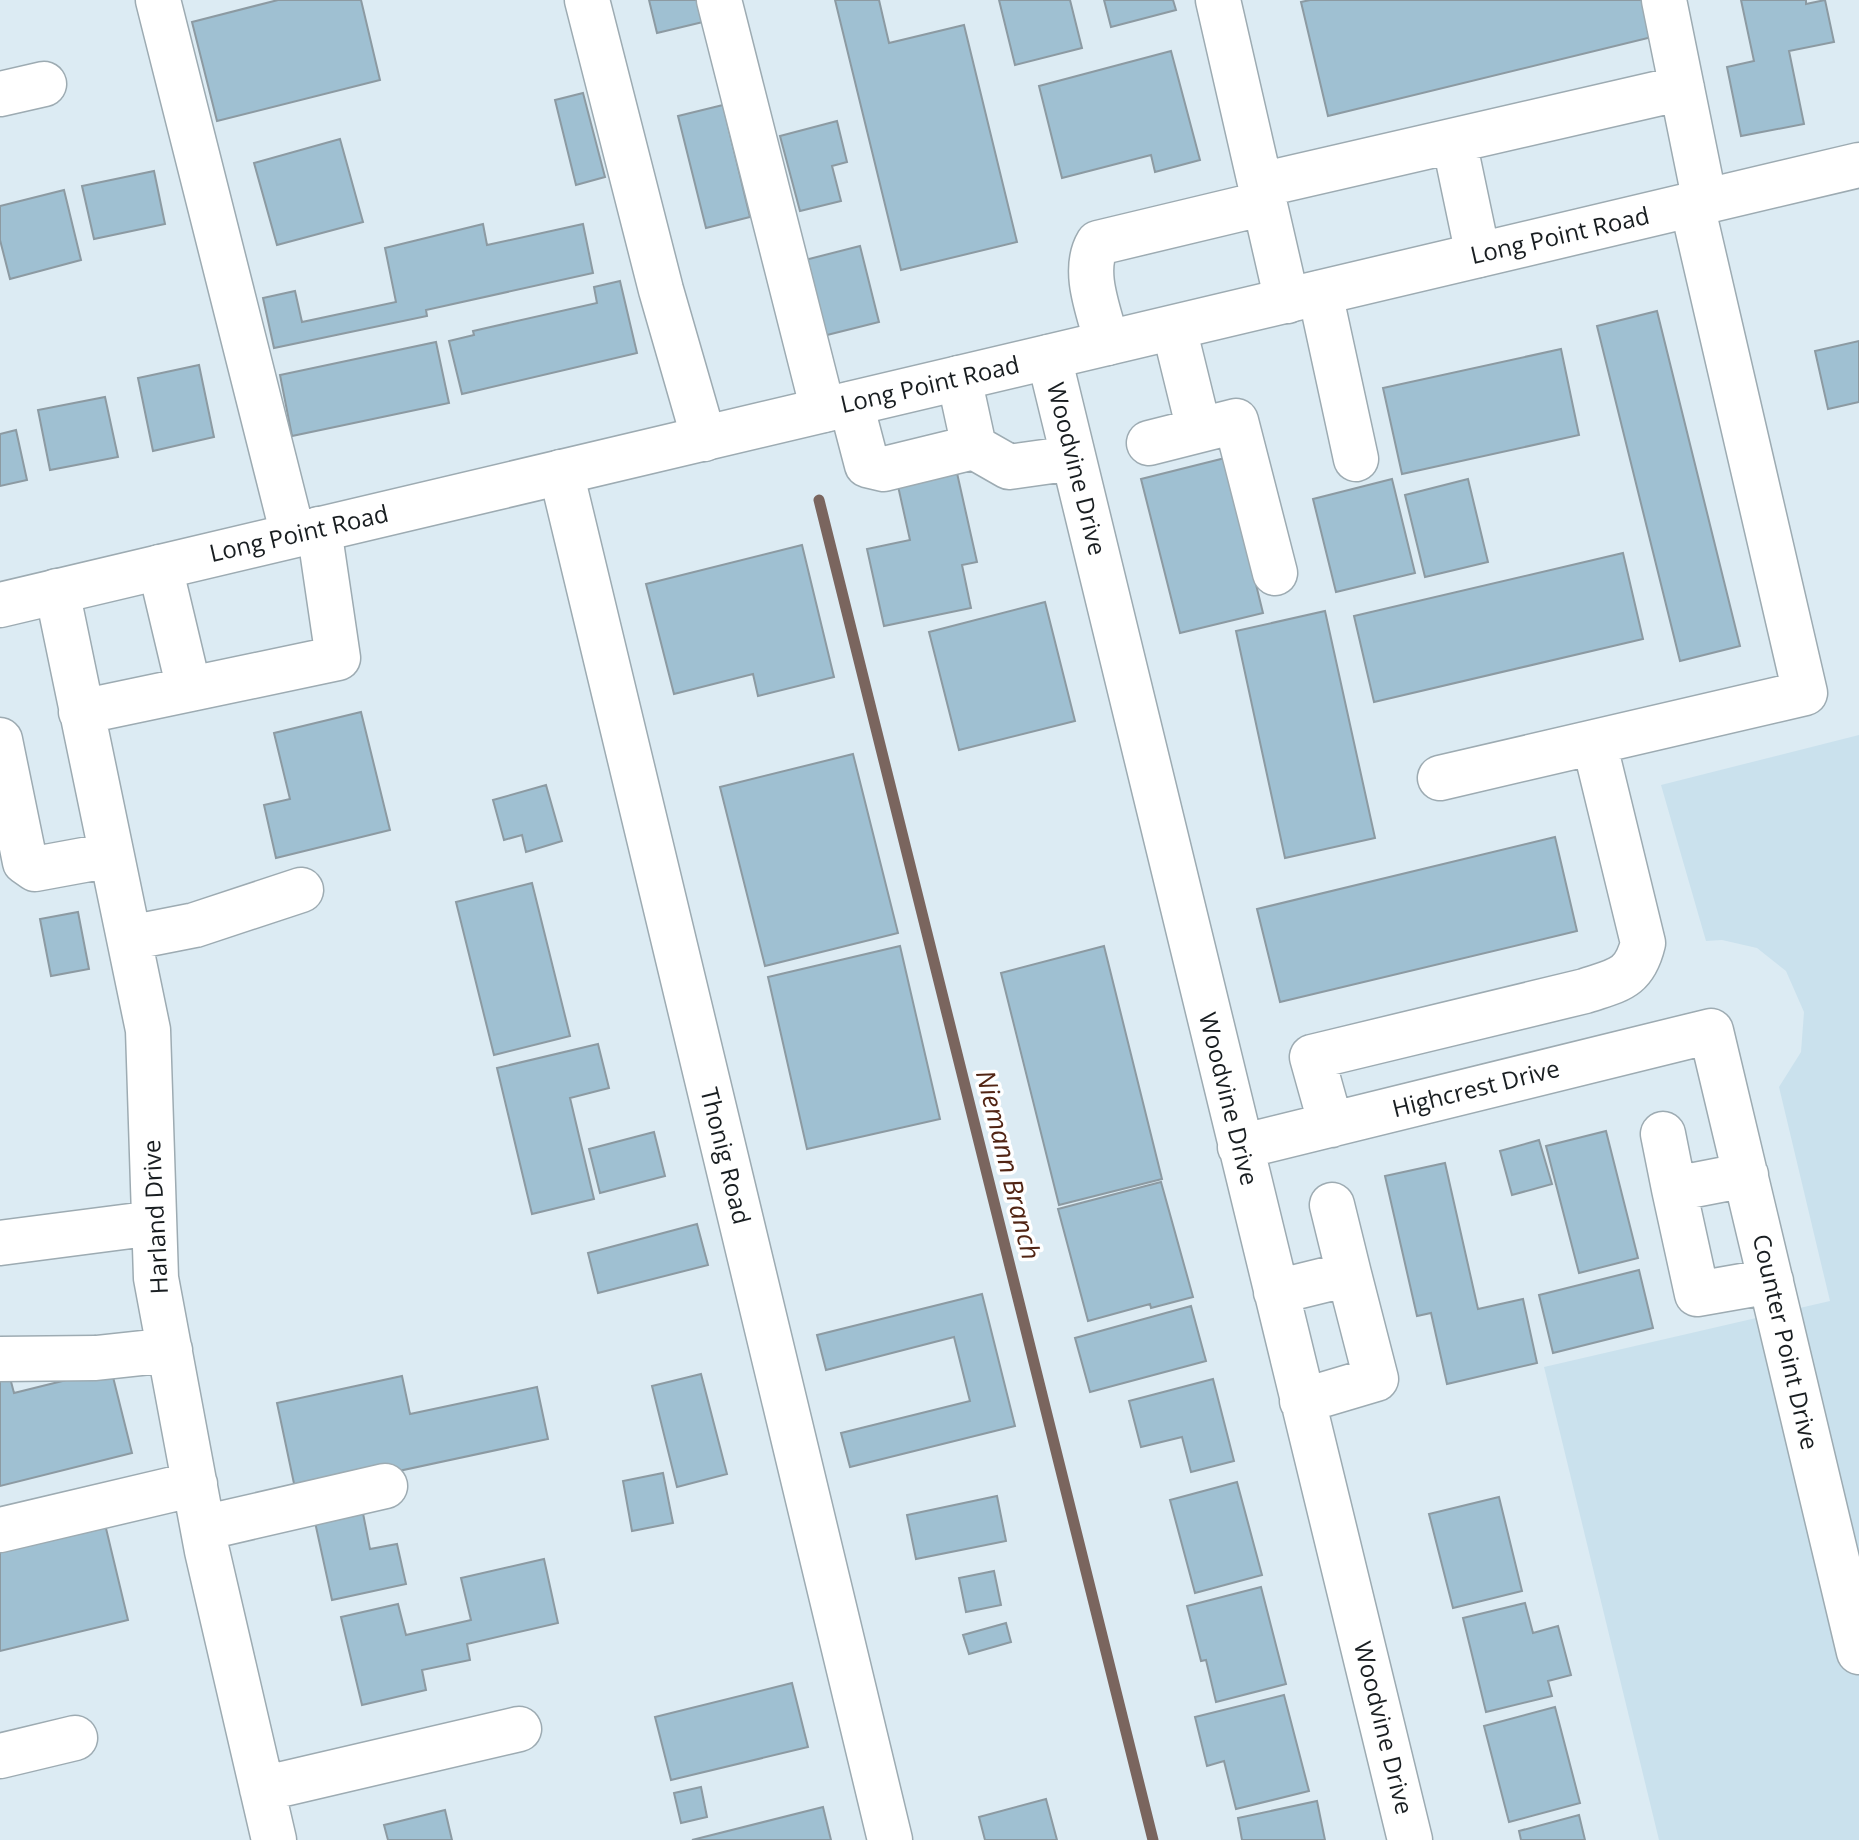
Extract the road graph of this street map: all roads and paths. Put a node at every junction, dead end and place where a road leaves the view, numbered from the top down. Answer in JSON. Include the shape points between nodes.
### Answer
{"nodes":[{"id":1,"x":158,"y":0,"type":"edge"},
{"id":2,"x":587,"y":0,"type":"edge"},
{"id":3,"x":719,"y":0,"type":"edge"},
{"id":4,"x":1218,"y":0,"type":"edge"},
{"id":5,"x":1664,"y":0,"type":"edge"},
{"id":6,"x":44,"y":84,"type":"dead end"},
{"id":7,"x":1682,"y":88,"type":"junction"},
{"id":8,"x":0,"y":94,"type":"edge"},
{"id":9,"x":1454,"y":141,"type":"junction"},
{"id":10,"x":1859,"y":165,"type":"edge"},
{"id":11,"x":1263,"y":194,"type":"junction"},
{"id":12,"x":1698,"y":203,"type":"junction"},
{"id":13,"x":1478,"y":255,"type":"junction"},
{"id":14,"x":1304,"y":297,"type":"junction"},
{"id":15,"x":1174,"y":328,"type":"junction"},
{"id":16,"x":1107,"y":343,"type":"junction"},
{"id":17,"x":1049,"y":357,"type":"junction"},
{"id":18,"x":959,"y":378,"type":"junction"},
{"id":19,"x":837,"y":407,"type":"junction"},
{"id":20,"x":1199,"y":430,"type":"junction"},
{"id":21,"x":704,"y":439,"type":"junction"},
{"id":22,"x":1149,"y":443,"type":"dead end"},
{"id":23,"x":974,"y":447,"type":"junction"},
{"id":24,"x":1073,"y":458,"type":"junction"},
{"id":25,"x":1356,"y":459,"type":"dead end"},
{"id":26,"x":561,"y":472,"type":"junction"},
{"id":27,"x":306,"y":532,"type":"junction"},
{"id":28,"x":160,"y":567,"type":"junction"},
{"id":29,"x":1275,"y":573,"type":"dead end"},
{"id":30,"x":57,"y":591,"type":"junction"},
{"id":31,"x":0,"y":605,"type":"edge"},
{"id":32,"x":189,"y":689,"type":"junction"},
{"id":33,"x":81,"y":712,"type":"junction"},
{"id":34,"x":0,"y":740,"type":"edge"},
{"id":35,"x":1594,"y":742,"type":"junction"},
{"id":36,"x":1440,"y":778,"type":"dead end"},
{"id":37,"x":5,"y":792,"type":"edge"},
{"id":38,"x":111,"y":855,"type":"junction"},
{"id":39,"x":301,"y":890,"type":"dead end"},
{"id":40,"x":129,"y":938,"type":"junction"},
{"id":41,"x":1711,"y":1031,"type":"joint"},
{"id":42,"x":1331,"y":1125,"type":"junction"},
{"id":43,"x":1663,"y":1134,"type":"dead end"},
{"id":44,"x":1240,"y":1147,"type":"junction"},
{"id":45,"x":1746,"y":1175,"type":"junction"},
{"id":46,"x":1674,"y":1189,"type":"junction"},
{"id":47,"x":1332,"y":1205,"type":"dead end"},
{"id":48,"x":154,"y":1223,"type":"junction"},
{"id":49,"x":0,"y":1243,"type":"edge"},
{"id":50,"x":1349,"y":1274,"type":"junction"},
{"id":51,"x":1771,"y":1281,"type":"junction"},
{"id":52,"x":1276,"y":1292,"type":"junction"},
{"id":53,"x":170,"y":1350,"type":"junction"},
{"id":54,"x":0,"y":1359,"type":"edge"},
{"id":55,"x":1302,"y":1401,"type":"junction"},
{"id":56,"x":195,"y":1484,"type":"junction"},
{"id":57,"x":385,"y":1486,"type":"dead end"},
{"id":58,"x":203,"y":1528,"type":"junction"},
{"id":59,"x":0,"y":1530,"type":"edge"},
{"id":60,"x":1859,"y":1652,"type":"edge"},
{"id":61,"x":519,"y":1729,"type":"dead end"},
{"id":62,"x":75,"y":1738,"type":"dead end"},
{"id":63,"x":0,"y":1756,"type":"edge"},
{"id":64,"x":262,"y":1789,"type":"junction"},
{"id":65,"x":274,"y":1840,"type":"edge"},
{"id":66,"x":890,"y":1840,"type":"edge"},
{"id":67,"x":1410,"y":1840,"type":"edge"}],
"edges":[{"from":1,"to":27,"type":"street"},
{"from":2,"to":21,"type":"street"},
{"from":3,"to":19,"type":"street"},
{"from":4,"to":11,"type":"street"},
{"from":5,"to":7,"type":"street"},
{"from":6,"to":8,"type":"street"},
{"from":7,"to":9,"type":"street"},
{"from":7,"to":12,"type":"street"},
{"from":9,"to":11,"type":"street"},
{"from":9,"to":13,"type":"street"},
{"from":10,"to":12,"type":"street","name":"Long Point Road"},
{"from":11,"to":14,"type":"street"},
{"from":11,"to":16,"type":"street","via":[[1098,243],[1091,274]]},
{"from":12,"to":13,"type":"street","name":"Long Point Road"},
{"from":12,"to":35,"type":"street","via":[[1805,693]]},
{"from":13,"to":14,"type":"street","name":"Long Point Road"},
{"from":14,"to":15,"type":"street","name":"Long Point Road"},
{"from":14,"to":25,"type":"street"},
{"from":15,"to":16,"type":"street","name":"Long Point Road"},
{"from":15,"to":20,"type":"street"},
{"from":16,"to":17,"type":"street","name":"Long Point Road"},
{"from":17,"to":18,"type":"street","name":"Long Point Road"},
{"from":17,"to":24,"type":"street","name":"Woodvine Drive"},
{"from":18,"to":19,"type":"street","name":"Long Point Road"},
{"from":18,"to":23,"type":"street"},
{"from":19,"to":21,"type":"street","name":"Long Point Road"},
{"from":19,"to":23,"type":"street","via":[[874,469]]},
{"from":20,"to":22,"type":"street"},
{"from":20,"to":29,"type":"street","via":[[1236,421]]},
{"from":21,"to":26,"type":"street","name":"Long Point Road"},
{"from":23,"to":24,"type":"street","via":[[1009,467]]},
{"from":24,"to":44,"type":"street","name":"Woodvine Drive"},
{"from":26,"to":27,"type":"street","name":"Long Point Road"},
{"from":26,"to":66,"type":"street","name":"Thonig Road"},
{"from":27,"to":28,"type":"street","name":"Long Point Road"},
{"from":27,"to":32,"type":"street","via":[[338,658]]},
{"from":28,"to":30,"type":"street","name":"Long Point Road"},
{"from":28,"to":32,"type":"street"},
{"from":30,"to":31,"type":"street","name":"Long Point Road"},
{"from":30,"to":33,"type":"street","name":"Harland Drive"},
{"from":32,"to":33,"type":"street"},
{"from":33,"to":38,"type":"street","name":"Harland Drive"},
{"from":34,"to":37,"type":"street"},
{"from":35,"to":36,"type":"street"},
{"from":35,"to":42,"type":"street","via":[[1643,943],[1638,964],[1624,978],[1585,991],[1312,1057]]},
{"from":37,"to":38,"type":"street","via":[[25,862],[35,869]]},
{"from":38,"to":40,"type":"street","name":"Harland Drive"},
{"from":39,"to":40,"type":"street","via":[[195,925]]},
{"from":40,"to":48,"type":"street","name":"Harland Drive","via":[[148,1030]]},
{"from":41,"to":42,"type":"street","name":"Highcrest Drive"},
{"from":41,"to":45,"type":"street","name":"Counter Point Drive"},
{"from":42,"to":44,"type":"street","name":"Highcrest Drive"},
{"from":43,"to":46,"type":"street"},
{"from":44,"to":52,"type":"street","name":"Woodvine Drive"},
{"from":45,"to":46,"type":"street"},
{"from":45,"to":51,"type":"street","name":"Counter Point Drive"},
{"from":46,"to":51,"type":"street","via":[[1697,1294]]},
{"from":47,"to":50,"type":"street"},
{"from":48,"to":49,"type":"street"},
{"from":48,"to":53,"type":"street","name":"Harland Drive","via":[[156,1278]]},
{"from":50,"to":52,"type":"street"},
{"from":50,"to":55,"type":"street","via":[[1376,1379]]},
{"from":51,"to":60,"type":"street","name":"Counter Point Drive"},
{"from":52,"to":55,"type":"street","name":"Woodvine Drive"},
{"from":53,"to":54,"type":"street","via":[[96,1358]]},
{"from":53,"to":56,"type":"street","name":"Harland Drive"},
{"from":55,"to":67,"type":"street","name":"Woodvine Drive"},
{"from":56,"to":58,"type":"street","name":"Harland Drive"},
{"from":56,"to":59,"type":"street"},
{"from":57,"to":58,"type":"street"},
{"from":58,"to":64,"type":"street","name":"Harland Drive"},
{"from":61,"to":64,"type":"street"},
{"from":62,"to":63,"type":"street"},
{"from":64,"to":65,"type":"street","name":"Harland Drive"}]}
